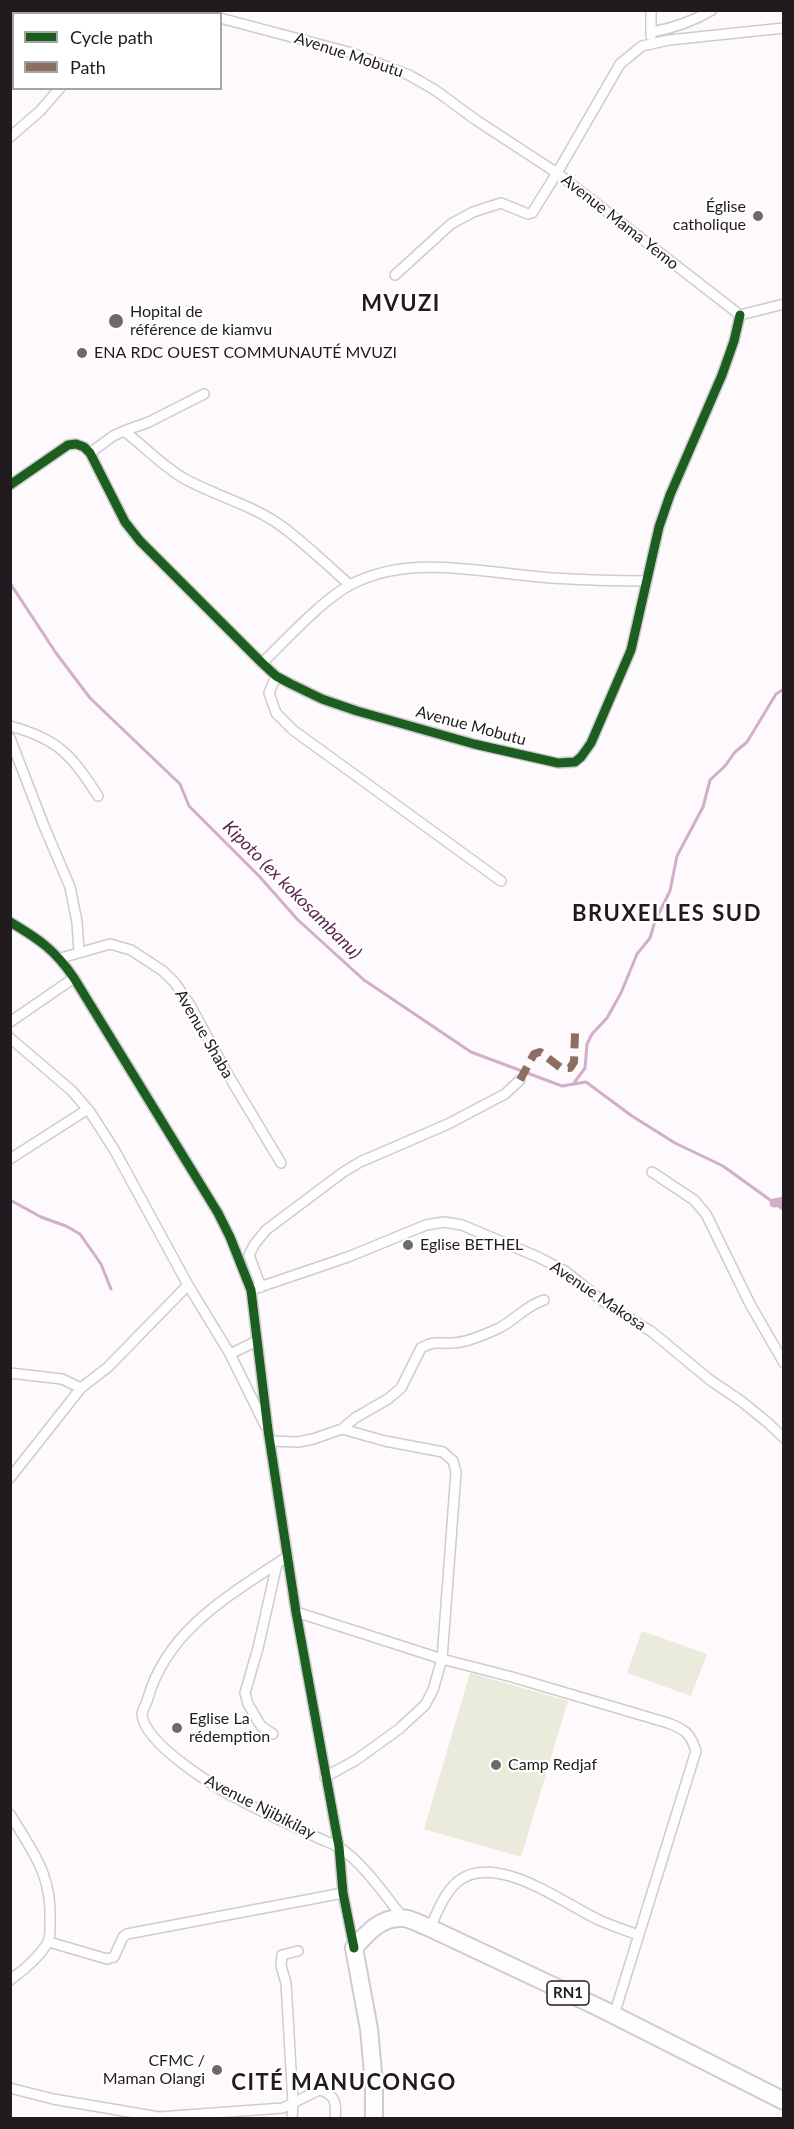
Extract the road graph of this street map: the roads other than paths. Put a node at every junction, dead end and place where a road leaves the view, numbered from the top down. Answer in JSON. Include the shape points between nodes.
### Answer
{"nodes":[{"id":1,"x":651,"y":10,"type":"edge"},
{"id":2,"x":712,"y":10,"type":"edge"},
{"id":3,"x":222,"y":19,"type":"edge"},
{"id":4,"x":783,"y":28,"type":"edge"},
{"id":5,"x":652,"y":32,"type":"junction"},
{"id":6,"x":649,"y":44,"type":"junction"},
{"id":7,"x":58,"y":90,"type":"edge"},
{"id":8,"x":10,"y":137,"type":"edge"},
{"id":9,"x":557,"y":173,"type":"junction"},
{"id":10,"x":395,"y":275,"type":"dead end"},
{"id":11,"x":783,"y":304,"type":"edge"},
{"id":12,"x":740,"y":315,"type":"junction"},
{"id":13,"x":204,"y":394,"type":"dead end"},
{"id":14,"x":124,"y":431,"type":"junction"},
{"id":15,"x":90,"y":453,"type":"junction"},
{"id":16,"x":11,"y":484,"type":"edge"},
{"id":17,"x":647,"y":581,"type":"junction"},
{"id":18,"x":350,"y":585,"type":"junction"},
{"id":19,"x":262,"y":663,"type":"junction"},
{"id":20,"x":276,"y":675,"type":"junction"},
{"id":21,"x":10,"y":726,"type":"edge"},
{"id":22,"x":10,"y":738,"type":"edge"},
{"id":23,"x":98,"y":796,"type":"dead end"},
{"id":24,"x":501,"y":881,"type":"dead end"},
{"id":25,"x":10,"y":921,"type":"edge"},
{"id":26,"x":79,"y":952,"type":"junction"},
{"id":27,"x":61,"y":958,"type":"junction"},
{"id":28,"x":74,"y":978,"type":"junction"},
{"id":29,"x":10,"y":1022,"type":"edge"},
{"id":30,"x":10,"y":1038,"type":"edge"},
{"id":31,"x":520,"y":1080,"type":"dead end"},
{"id":32,"x":88,"y":1109,"type":"junction"},
{"id":33,"x":10,"y":1159,"type":"edge"},
{"id":34,"x":281,"y":1163,"type":"dead end"},
{"id":35,"x":652,"y":1172,"type":"dead end"},
{"id":36,"x":188,"y":1285,"type":"junction"},
{"id":37,"x":261,"y":1287,"type":"junction"},
{"id":38,"x":251,"y":1290,"type":"junction"},
{"id":39,"x":544,"y":1300,"type":"dead end"},
{"id":40,"x":257,"y":1341,"type":"junction"},
{"id":41,"x":230,"y":1354,"type":"junction"},
{"id":42,"x":783,"y":1363,"type":"edge"},
{"id":43,"x":10,"y":1373,"type":"edge"},
{"id":44,"x":81,"y":1388,"type":"junction"},
{"id":45,"x":342,"y":1429,"type":"junction"},
{"id":46,"x":268,"y":1430,"type":"junction"},
{"id":47,"x":783,"y":1438,"type":"edge"},
{"id":48,"x":270,"y":1441,"type":"junction"},
{"id":49,"x":10,"y":1478,"type":"edge"},
{"id":50,"x":288,"y":1556,"type":"junction"},
{"id":51,"x":277,"y":1564,"type":"junction"},
{"id":52,"x":296,"y":1612,"type":"junction"},
{"id":53,"x":441,"y":1659,"type":"junction"},
{"id":54,"x":273,"y":1734,"type":"dead end"},
{"id":55,"x":325,"y":1777,"type":"junction"},
{"id":56,"x":10,"y":1814,"type":"edge"},
{"id":57,"x":339,"y":1848,"type":"junction"},
{"id":58,"x":343,"y":1893,"type":"junction"},
{"id":59,"x":403,"y":1918,"type":"junction"},
{"id":60,"x":430,"y":1928,"type":"junction"},
{"id":61,"x":638,"y":1935,"type":"junction"},
{"id":62,"x":49,"y":1942,"type":"junction"},
{"id":63,"x":354,"y":1948,"type":"junction"},
{"id":64,"x":298,"y":1951,"type":"dead end"},
{"id":65,"x":10,"y":1980,"type":"edge"},
{"id":66,"x":614,"y":2015,"type":"junction"},
{"id":67,"x":10,"y":2088,"type":"edge"},
{"id":68,"x":783,"y":2101,"type":"edge"},
{"id":69,"x":293,"y":2103,"type":"junction"},
{"id":70,"x":159,"y":2117,"type":"edge"},
{"id":71,"x":292,"y":2118,"type":"edge"},
{"id":72,"x":335,"y":2118,"type":"edge"},
{"id":73,"x":374,"y":2118,"type":"edge"}],
"edges":[{"from":1,"to":5,"type":"street"},
{"from":2,"to":5,"type":"street","via":[[675,28]]},
{"from":3,"to":9,"type":"street","name":"Avenue Mobutu","via":[[352,53],[409,75]]},
{"from":4,"to":6,"type":"street","name":"Avenue Mama Yemo"},
{"from":5,"to":6,"type":"street"},
{"from":6,"to":9,"type":"street","name":"Avenue Mama Yemo","via":[[620,64]]},
{"from":7,"to":8,"type":"street"},
{"from":9,"to":10,"type":"street","via":[[532,213],[501,202],[473,212],[451,224]]},
{"from":9,"to":12,"type":"street","name":"Avenue Mama Yemo"},
{"from":11,"to":12,"type":"street"},
{"from":12,"to":17,"type":"street","name":"Avenue Mobutu","via":[[722,375],[662,517]]},
{"from":13,"to":14,"type":"street"},
{"from":14,"to":15,"type":"street"},
{"from":14,"to":18,"type":"street","via":[[165,467],[280,525]]},
{"from":15,"to":16,"type":"street","via":[[76,444],[68,445]]},
{"from":15,"to":19,"type":"street","name":"Avenue Mobutu","via":[[125,522],[140,541]]},
{"from":17,"to":18,"type":"street","via":[[412,567]]},
{"from":17,"to":20,"type":"street","name":"Avenue Mobutu","via":[[631,651],[591,743],[575,762],[558,763],[515,754],[357,711],[322,699]]},
{"from":18,"to":19,"type":"street"},
{"from":19,"to":20,"type":"street","name":"Avenue Mobutu"},
{"from":20,"to":24,"type":"street","via":[[269,693],[276,713],[293,730]]},
{"from":21,"to":23,"type":"street","via":[[39,735],[60,748],[75,762]]},
{"from":22,"to":26,"type":"street","via":[[70,887]]},
{"from":25,"to":27,"type":"street"},
{"from":26,"to":27,"type":"street","name":"Avenue Shaba"},
{"from":26,"to":34,"type":"street","name":"Avenue Shaba","via":[[119,945],[156,966],[175,983]]},
{"from":27,"to":28,"type":"street"},
{"from":28,"to":29,"type":"street"},
{"from":28,"to":38,"type":"street","via":[[218,1213]]},
{"from":30,"to":32,"type":"street"},
{"from":31,"to":37,"type":"street","via":[[505,1094],[448,1124],[360,1162],[266,1230],[249,1255]]},
{"from":32,"to":33,"type":"street"},
{"from":32,"to":36,"type":"street"},
{"from":35,"to":42,"type":"street","via":[[694,1200],[706,1214]]},
{"from":36,"to":41,"type":"street"},
{"from":36,"to":44,"type":"street"},
{"from":37,"to":38,"type":"street","name":"Avenue Makosa"},
{"from":37,"to":47,"type":"street","name":"Avenue Makosa","via":[[426,1225],[462,1225],[565,1271],[652,1332],[768,1422]]},
{"from":38,"to":40,"type":"street"},
{"from":39,"to":45,"type":"street","via":[[530,1305],[497,1329],[465,1341],[438,1341],[421,1348],[401,1388]]},
{"from":40,"to":41,"type":"street"},
{"from":40,"to":46,"type":"street"},
{"from":41,"to":46,"type":"street"},
{"from":43,"to":44,"type":"street","via":[[62,1379]]},
{"from":44,"to":49,"type":"street"},
{"from":45,"to":48,"type":"street","via":[[313,1440]]},
{"from":45,"to":53,"type":"street","via":[[443,1452],[453,1461],[456,1472]]},
{"from":46,"to":48,"type":"street"},
{"from":48,"to":50,"type":"street"},
{"from":50,"to":51,"type":"street","name":"Avenue Njibikilay"},
{"from":50,"to":52,"type":"street"},
{"from":51,"to":54,"type":"street","via":[[245,1693],[261,1726]]},
{"from":51,"to":57,"type":"street","name":"Avenue Njibikilay","via":[[211,1608],[189,1630],[168,1655],[152,1684],[142,1715],[148,1729],[177,1760],[204,1779],[240,1801]]},
{"from":52,"to":53,"type":"street"},
{"from":52,"to":55,"type":"street"},
{"from":53,"to":55,"type":"street","via":[[425,1705],[356,1760]]},
{"from":53,"to":61,"type":"street","via":[[683,1728],[692,1737],[696,1751]]},
{"from":55,"to":57,"type":"street"},
{"from":56,"to":62,"type":"street","via":[[41,1864],[48,1885]]},
{"from":57,"to":58,"type":"street"},
{"from":57,"to":59,"type":"street"},
{"from":58,"to":62,"type":"street","via":[[127,1934],[114,1957],[108,1959]]},
{"from":58,"to":63,"type":"street"},
{"from":59,"to":60,"type":"highway","number":"RN1"},
{"from":59,"to":63,"type":"highway","via":[[386,1920],[374,1927]]},
{"from":60,"to":61,"type":"street","via":[[443,1899],[456,1883],[466,1876],[484,1873],[527,1882],[599,1920]]},
{"from":60,"to":66,"type":"highway","number":"RN1"},
{"from":61,"to":66,"type":"street"},
{"from":62,"to":65,"type":"street"},
{"from":63,"to":73,"type":"highway","via":[[369,2029]]},
{"from":64,"to":69,"type":"street","via":[[282,1955],[281,1966],[286,1983]]},
{"from":66,"to":68,"type":"highway","number":"RN1"},
{"from":67,"to":70,"type":"street"},
{"from":69,"to":70,"type":"street","via":[[269,2110]]},
{"from":69,"to":71,"type":"street"},
{"from":69,"to":72,"type":"street","via":[[319,2090],[328,2092],[337,2107]]}]}
